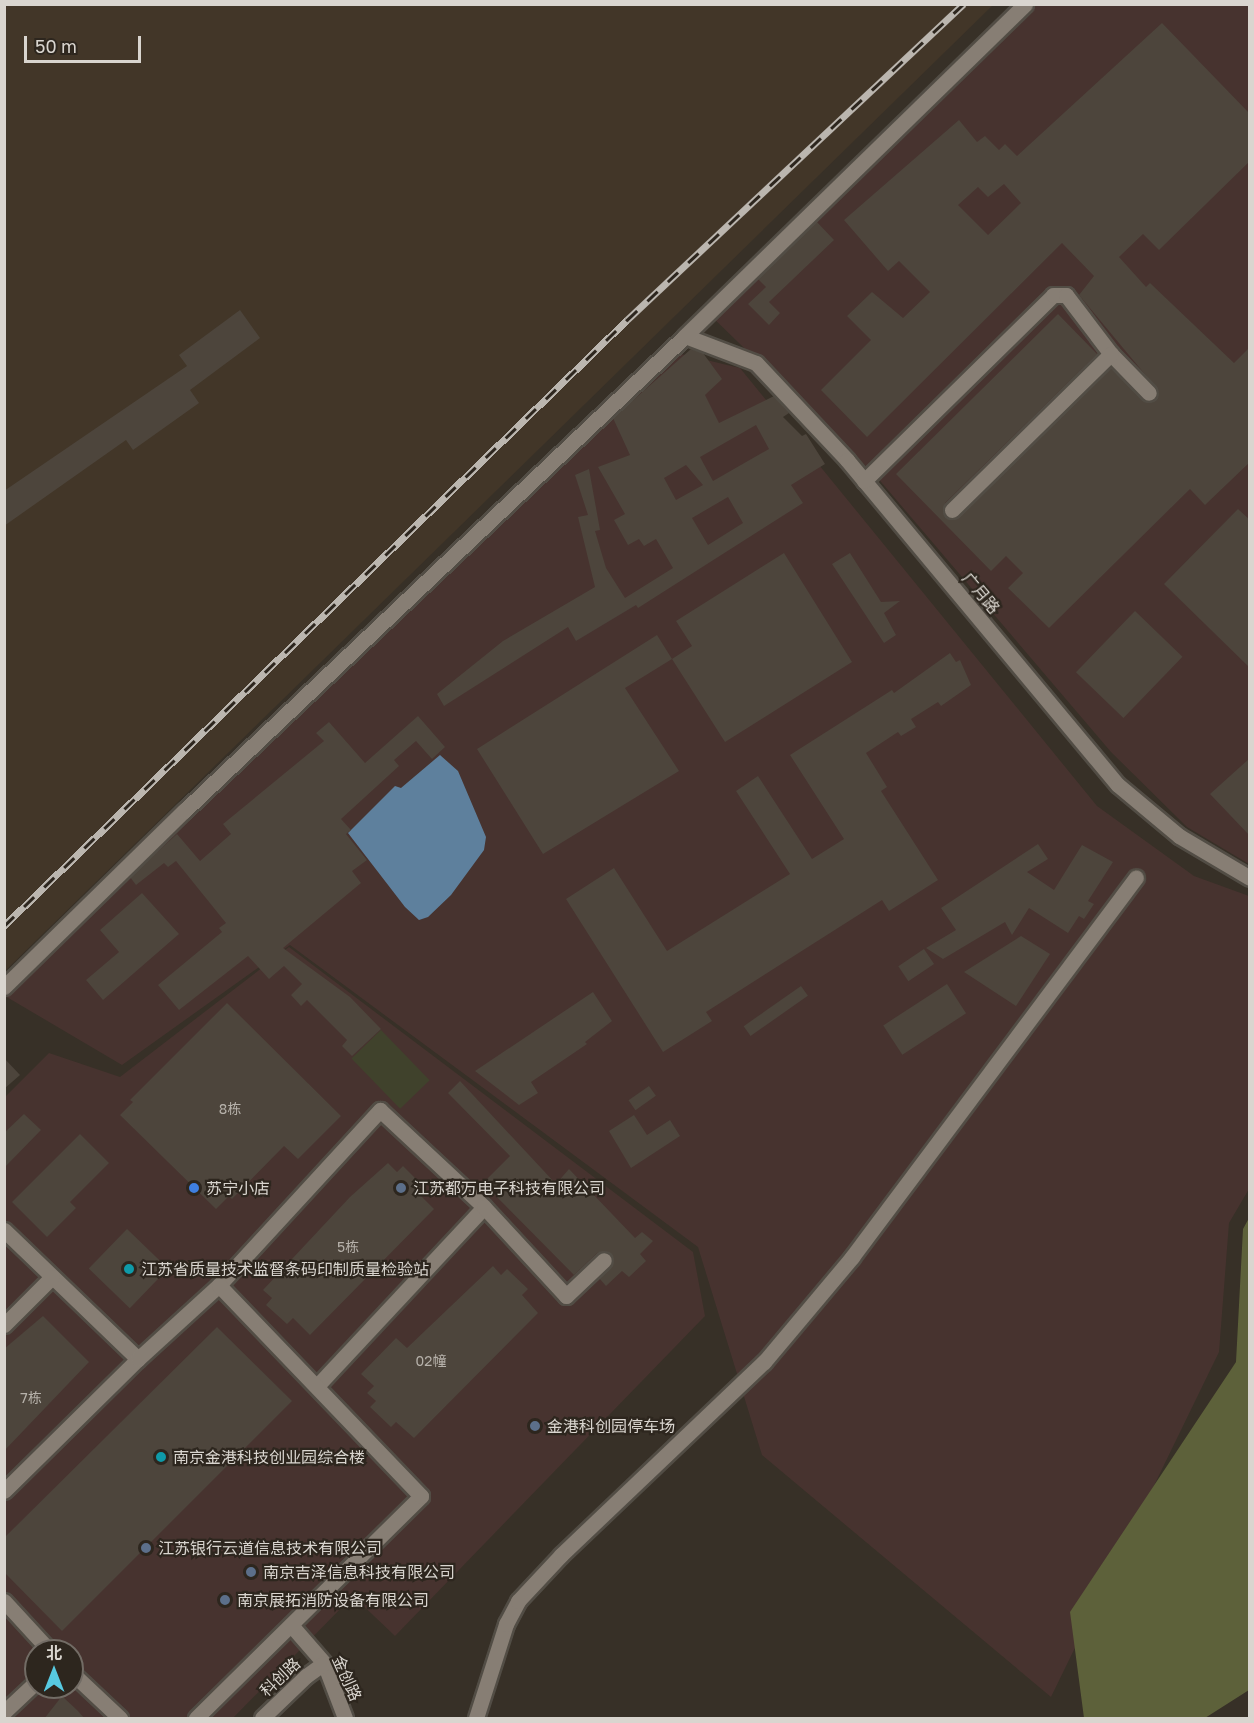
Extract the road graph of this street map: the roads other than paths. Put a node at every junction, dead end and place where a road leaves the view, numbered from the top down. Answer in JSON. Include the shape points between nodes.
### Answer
{"nodes":[{"id":1,"x":1025,"y":4,"type":"edge"},
{"id":2,"x":686,"y":336,"type":"junction"},
{"id":3,"x":1111,"y":354,"type":"junction"},
{"id":4,"x":1149,"y":393,"type":"dead end"},
{"id":5,"x":864,"y":481,"type":"junction"},
{"id":6,"x":951,"y":510,"type":"dead end"},
{"id":7,"x":1136,"y":877,"type":"dead end"},
{"id":8,"x":1250,"y":878,"type":"edge"},
{"id":9,"x":4,"y":987,"type":"edge"},
{"id":10,"x":484,"y":1207,"type":"junction"},
{"id":11,"x":4,"y":1230,"type":"edge"},
{"id":12,"x":604,"y":1260,"type":"dead end"},
{"id":13,"x":52,"y":1277,"type":"junction"},
{"id":14,"x":219,"y":1285,"type":"junction"},
{"id":15,"x":4,"y":1325,"type":"edge"},
{"id":16,"x":138,"y":1359,"type":"junction"},
{"id":17,"x":318,"y":1385,"type":"junction"},
{"id":18,"x":4,"y":1491,"type":"edge"},
{"id":19,"x":4,"y":1601,"type":"edge"},
{"id":20,"x":291,"y":1625,"type":"junction"},
{"id":21,"x":39,"y":1639,"type":"edge"},
{"id":22,"x":324,"y":1664,"type":"junction"},
{"id":23,"x":84,"y":1684,"type":"edge"},
{"id":24,"x":24,"y":1693,"type":"edge"},
{"id":25,"x":4,"y":1712,"type":"edge"},
{"id":26,"x":120,"y":1719,"type":"edge"},
{"id":27,"x":196,"y":1719,"type":"edge"},
{"id":28,"x":262,"y":1719,"type":"edge"},
{"id":29,"x":345,"y":1719,"type":"edge"},
{"id":30,"x":476,"y":1719,"type":"edge"}],
"edges":[{"from":1,"to":2,"type":"street"},
{"from":2,"to":5,"type":"street","name":"广月路","via":[[756,363]]},
{"from":2,"to":9,"type":"street","via":[[184,811]]},
{"from":3,"to":4,"type":"street"},
{"from":3,"to":5,"type":"street","via":[[1066,295],[1053,295]]},
{"from":3,"to":6,"type":"street"},
{"from":5,"to":8,"type":"street","name":"广月路","via":[[1118,785],[1179,836]]},
{"from":7,"to":30,"type":"street","via":[[852,1257],[764,1362],[561,1555],[518,1601],[506,1624]]},
{"from":10,"to":12,"type":"street","via":[[567,1296]]},
{"from":10,"to":14,"type":"street","via":[[380,1110]]},
{"from":10,"to":17,"type":"street"},
{"from":11,"to":13,"type":"street"},
{"from":13,"to":15,"type":"street"},
{"from":13,"to":16,"type":"street"},
{"from":14,"to":16,"type":"street"},
{"from":14,"to":17,"type":"street"},
{"from":16,"to":18,"type":"street"},
{"from":17,"to":20,"type":"street","via":[[421,1496]]},
{"from":19,"to":21,"type":"street"},
{"from":20,"to":22,"type":"street","name":"金创路"},
{"from":20,"to":27,"type":"street"},
{"from":22,"to":28,"type":"street","name":"科创路"},
{"from":22,"to":29,"type":"street","name":"金创路"},
{"from":23,"to":26,"type":"street"},
{"from":24,"to":25,"type":"street"}]}
